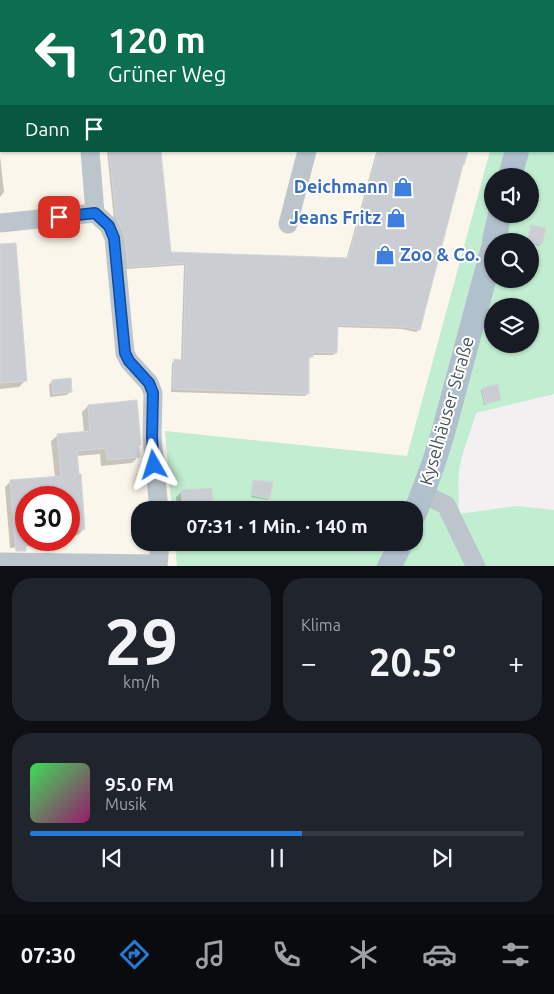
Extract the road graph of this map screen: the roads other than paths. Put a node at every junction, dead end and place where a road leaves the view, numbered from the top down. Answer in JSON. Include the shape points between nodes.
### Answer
{"nodes":[{"id":1,"x":90,"y":152,"type":"edge"},
{"id":2,"x":307,"y":152,"type":"edge"},
{"id":3,"x":516,"y":152,"type":"edge"},
{"id":4,"x":512,"y":168,"type":"edge"},
{"id":5,"x":95,"y":213,"type":"junction"},
{"id":6,"x":0,"y":223,"type":"edge"},
{"id":7,"x":288,"y":224,"type":"dead end"},
{"id":8,"x":484,"y":281,"type":"edge"},
{"id":9,"x":157,"y":501,"type":"edge"},
{"id":10,"x":420,"y":501,"type":"edge"},
{"id":11,"x":423,"y":504,"type":"edge"},
{"id":12,"x":159,"y":551,"type":"edge"},
{"id":13,"x":397,"y":551,"type":"edge"},
{"id":14,"x":0,"y":562,"type":"edge"},
{"id":15,"x":42,"y":565,"type":"edge"},
{"id":16,"x":158,"y":565,"type":"edge"},
{"id":17,"x":389,"y":566,"type":"edge"},
{"id":18,"x":476,"y":566,"type":"edge"}],
"edges":[{"from":1,"to":5,"type":"street"},
{"from":2,"to":7,"type":"street"},
{"from":3,"to":4,"type":"main road"},
{"from":5,"to":6,"type":"street"},
{"from":5,"to":9,"type":"street","via":[[109,226],[114,238],[125,353],[153,393],[152,437]]},
{"from":8,"to":10,"type":"main road","name":"Kyselhäuser Straße","via":[[443,433]]},
{"from":11,"to":18,"type":"street","via":[[446,505]]},
{"from":12,"to":16,"type":"street"},
{"from":13,"to":17,"type":"main road"},
{"from":14,"to":15,"type":"street"},
{"from":15,"to":16,"type":"street"}]}
